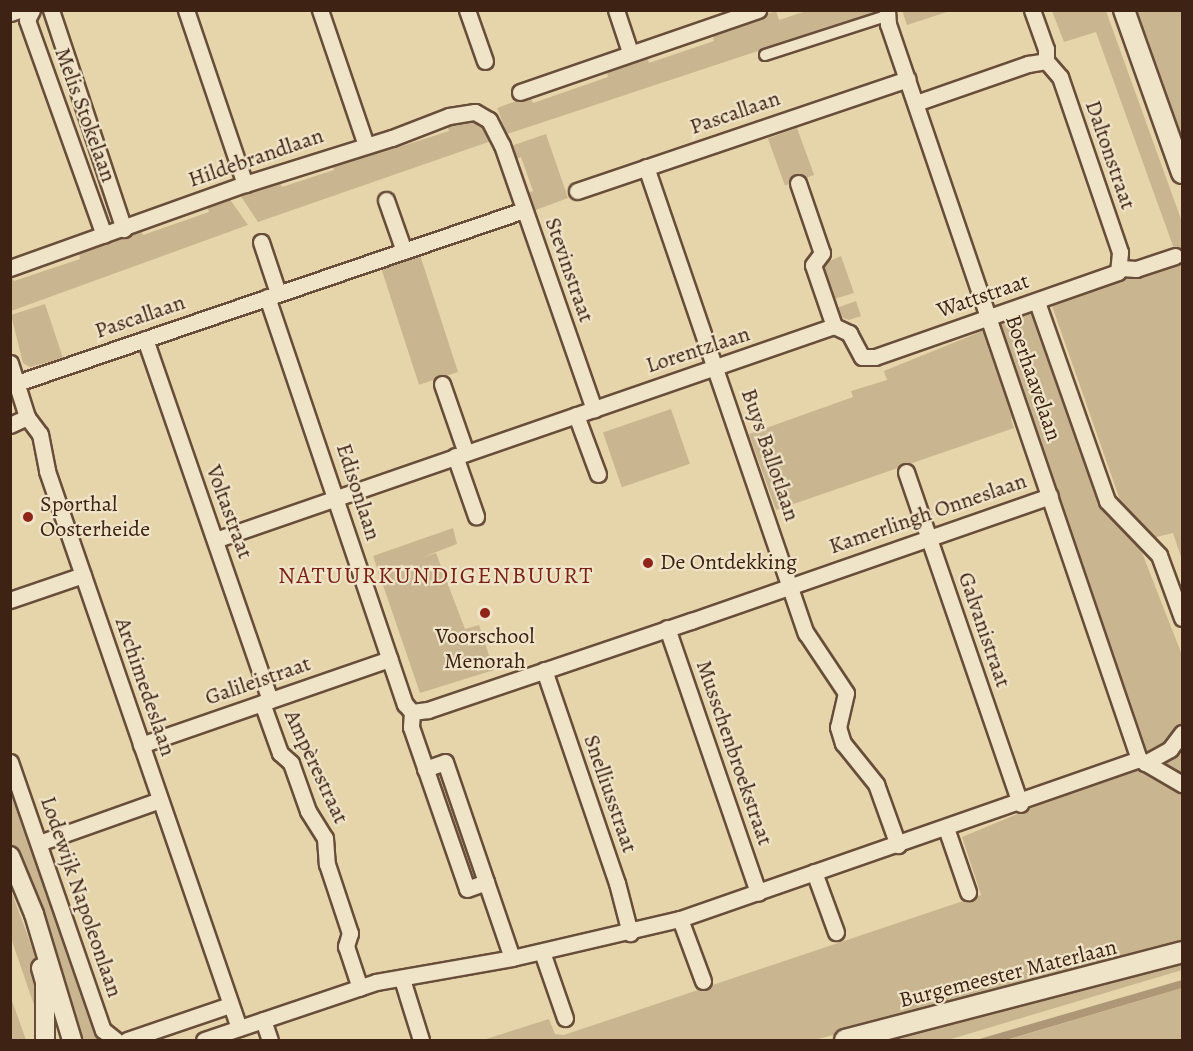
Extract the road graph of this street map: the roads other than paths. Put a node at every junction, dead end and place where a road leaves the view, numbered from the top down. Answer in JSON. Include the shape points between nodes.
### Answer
{"nodes":[{"id":1,"x":19,"y":10,"type":"edge"},
{"id":2,"x":32,"y":10,"type":"edge"},
{"id":3,"x":51,"y":10,"type":"edge"},
{"id":4,"x":186,"y":10,"type":"edge"},
{"id":5,"x":320,"y":10,"type":"edge"},
{"id":6,"x":467,"y":10,"type":"edge"},
{"id":7,"x":616,"y":10,"type":"edge"},
{"id":8,"x":1032,"y":10,"type":"edge"},
{"id":9,"x":1124,"y":10,"type":"edge"},
{"id":10,"x":753,"y":11,"type":"edge"},
{"id":11,"x":10,"y":13,"type":"edge"},
{"id":12,"x":887,"y":13,"type":"edge"},
{"id":13,"x":630,"y":52,"type":"junction"},
{"id":14,"x":765,"y":55,"type":"dead end"},
{"id":15,"x":485,"y":61,"type":"dead end"},
{"id":16,"x":1046,"y":61,"type":"junction"},
{"id":17,"x":908,"y":79,"type":"junction"},
{"id":18,"x":520,"y":92,"type":"dead end"},
{"id":19,"x":916,"y":103,"type":"junction"},
{"id":20,"x":366,"y":145,"type":"junction"},
{"id":21,"x":502,"y":145,"type":"joint"},
{"id":22,"x":646,"y":167,"type":"junction"},
{"id":23,"x":1182,"y":173,"type":"edge"},
{"id":24,"x":798,"y":183,"type":"dead end"},
{"id":25,"x":245,"y":184,"type":"junction"},
{"id":26,"x":577,"y":191,"type":"dead end"},
{"id":27,"x":386,"y":200,"type":"dead end"},
{"id":28,"x":524,"y":210,"type":"junction"},
{"id":29,"x":124,"y":229,"type":"junction"},
{"id":30,"x":104,"y":235,"type":"junction"},
{"id":31,"x":261,"y":242,"type":"dead end"},
{"id":32,"x":404,"y":251,"type":"junction"},
{"id":33,"x":1175,"y":255,"type":"dead end"},
{"id":34,"x":10,"y":268,"type":"edge"},
{"id":35,"x":1119,"y":270,"type":"junction"},
{"id":36,"x":273,"y":295,"type":"junction"},
{"id":37,"x":1037,"y":302,"type":"junction"},
{"id":38,"x":990,"y":318,"type":"junction"},
{"id":39,"x":834,"y":326,"type":"junction"},
{"id":40,"x":145,"y":339,"type":"junction"},
{"id":41,"x":10,"y":363,"type":"edge"},
{"id":42,"x":716,"y":367,"type":"junction"},
{"id":43,"x":17,"y":383,"type":"junction"},
{"id":44,"x":442,"y":384,"type":"dead end"},
{"id":45,"x":594,"y":410,"type":"junction"},
{"id":46,"x":576,"y":416,"type":"junction"},
{"id":47,"x":27,"y":417,"type":"junction"},
{"id":48,"x":10,"y":425,"type":"edge"},
{"id":49,"x":460,"y":455,"type":"junction"},
{"id":50,"x":906,"y":472,"type":"dead end"},
{"id":51,"x":598,"y":474,"type":"dead end"},
{"id":52,"x":1050,"y":496,"type":"junction"},
{"id":53,"x":336,"y":498,"type":"junction"},
{"id":54,"x":476,"y":516,"type":"dead end"},
{"id":55,"x":928,"y":538,"type":"junction"},
{"id":56,"x":215,"y":540,"type":"junction"},
{"id":57,"x":83,"y":575,"type":"junction"},
{"id":58,"x":789,"y":586,"type":"junction"},
{"id":59,"x":10,"y":600,"type":"edge"},
{"id":60,"x":1182,"y":618,"type":"edge"},
{"id":61,"x":667,"y":628,"type":"junction"},
{"id":62,"x":390,"y":659,"type":"junction"},
{"id":63,"x":544,"y":670,"type":"junction"},
{"id":64,"x":266,"y":702,"type":"junction"},
{"id":65,"x":412,"y":712,"type":"junction"},
{"id":66,"x":1182,"y":733,"type":"edge"},
{"id":67,"x":141,"y":745,"type":"junction"},
{"id":68,"x":1142,"y":761,"type":"junction"},
{"id":69,"x":10,"y":762,"type":"edge"},
{"id":70,"x":425,"y":769,"type":"junction"},
{"id":71,"x":1182,"y":784,"type":"edge"},
{"id":72,"x":160,"y":800,"type":"junction"},
{"id":73,"x":1020,"y":804,"type":"junction"},
{"id":74,"x":946,"y":828,"type":"junction"},
{"id":75,"x":39,"y":843,"type":"junction"},
{"id":76,"x":897,"y":844,"type":"junction"},
{"id":77,"x":10,"y":856,"type":"edge"},
{"id":78,"x":814,"y":872,"type":"junction"},
{"id":79,"x":10,"y":879,"type":"edge"},
{"id":80,"x":486,"y":882,"type":"junction"},
{"id":81,"x":758,"y":892,"type":"junction"},
{"id":82,"x":968,"y":892,"type":"dead end"},
{"id":83,"x":680,"y":919,"type":"junction"},
{"id":84,"x":836,"y":932,"type":"dead end"},
{"id":85,"x":630,"y":933,"type":"junction"},
{"id":86,"x":542,"y":952,"type":"junction"},
{"id":87,"x":1182,"y":952,"type":"edge"},
{"id":88,"x":512,"y":958,"type":"junction"},
{"id":89,"x":402,"y":979,"type":"junction"},
{"id":90,"x":703,"y":981,"type":"dead end"},
{"id":91,"x":360,"y":988,"type":"junction"},
{"id":92,"x":230,"y":1005,"type":"junction"},
{"id":93,"x":565,"y":1018,"type":"dead end"},
{"id":94,"x":263,"y":1020,"type":"junction"},
{"id":95,"x":239,"y":1028,"type":"junction"},
{"id":96,"x":45,"y":1041,"type":"edge"},
{"id":97,"x":72,"y":1041,"type":"edge"},
{"id":98,"x":116,"y":1041,"type":"edge"},
{"id":99,"x":127,"y":1041,"type":"edge"},
{"id":100,"x":204,"y":1041,"type":"edge"},
{"id":101,"x":270,"y":1041,"type":"edge"},
{"id":102,"x":421,"y":1041,"type":"edge"},
{"id":103,"x":845,"y":1041,"type":"edge"}],
"edges":[{"from":1,"to":11,"type":"street"},
{"from":2,"to":30,"type":"street","name":"Melis Stokelaan","via":[[27,20]]},
{"from":3,"to":29,"type":"street","name":"Melis Stokelaan"},
{"from":4,"to":25,"type":"street"},
{"from":5,"to":20,"type":"street"},
{"from":6,"to":15,"type":"street"},
{"from":7,"to":13,"type":"street"},
{"from":8,"to":16,"type":"street","name":"Daltonstraat","via":[[1046,49]]},
{"from":9,"to":23,"type":"main road"},
{"from":10,"to":13,"type":"street"},
{"from":12,"to":14,"type":"street"},
{"from":12,"to":17,"type":"street","name":"Boerhaavelaan"},
{"from":13,"to":18,"type":"street"},
{"from":16,"to":19,"type":"street"},
{"from":16,"to":35,"type":"street","name":"Daltonstraat","via":[[1060,76],[1120,252]]},
{"from":17,"to":19,"type":"street","name":"Boerhaavelaan"},
{"from":17,"to":22,"type":"street","name":"Pascallaan"},
{"from":19,"to":38,"type":"street","name":"Boerhaavelaan"},
{"from":20,"to":21,"type":"street","name":"Hildebrandlaan","via":[[449,116],[475,112],[489,120]]},
{"from":20,"to":25,"type":"street","name":"Hildebrandlaan"},
{"from":21,"to":28,"type":"street","name":"Stevinstraat"},
{"from":22,"to":26,"type":"street","name":"Pascallaan"},
{"from":22,"to":42,"type":"street","name":"Buys Ballotlaan"},
{"from":24,"to":39,"type":"street","via":[[822,253],[813,264]]},
{"from":25,"to":29,"type":"street","name":"Hildebrandlaan"},
{"from":27,"to":32,"type":"street"},
{"from":28,"to":32,"type":"street","name":"Pascallaan"},
{"from":28,"to":45,"type":"street","name":"Stevinstraat"},
{"from":29,"to":30,"type":"street","name":"Hildebrandlaan"},
{"from":30,"to":34,"type":"street","name":"Hildebrandlaan"},
{"from":31,"to":36,"type":"street"},
{"from":32,"to":36,"type":"street","name":"Pascallaan"},
{"from":33,"to":35,"type":"street"},
{"from":35,"to":37,"type":"street","name":"Wattstraat"},
{"from":36,"to":40,"type":"street","name":"Pascallaan"},
{"from":36,"to":53,"type":"street","name":"Edisonlaan"},
{"from":37,"to":38,"type":"street","name":"Wattstraat"},
{"from":37,"to":60,"type":"street","name":"Boerhaavelaan","via":[[1107,501],[1159,555]]},
{"from":38,"to":39,"type":"street","name":"Wattstraat","via":[[875,357],[862,357],[849,333]]},
{"from":38,"to":52,"type":"street","name":"Boerhaavelaan"},
{"from":39,"to":42,"type":"street","name":"Lorentzlaan"},
{"from":40,"to":43,"type":"street","name":"Pascallaan"},
{"from":40,"to":56,"type":"street","name":"Voltastraat"},
{"from":41,"to":43,"type":"street","name":"Archimedeslaan"},
{"from":42,"to":45,"type":"street","name":"Lorentzlaan"},
{"from":42,"to":58,"type":"street","name":"Buys Ballotlaan"},
{"from":43,"to":47,"type":"street","name":"Archimedeslaan"},
{"from":44,"to":49,"type":"street"},
{"from":45,"to":46,"type":"street","name":"Lorentzlaan"},
{"from":46,"to":49,"type":"street","name":"Lorentzlaan"},
{"from":46,"to":51,"type":"street"},
{"from":47,"to":48,"type":"street"},
{"from":47,"to":57,"type":"street","name":"Archimedeslaan","via":[[40,434],[46,471]]},
{"from":49,"to":53,"type":"street","name":"Lorentzlaan"},
{"from":49,"to":54,"type":"street"},
{"from":50,"to":55,"type":"street","name":"Galvanistraat"},
{"from":52,"to":55,"type":"street","name":"Kamerlingh Onneslaan"},
{"from":52,"to":68,"type":"street","name":"Boerhaavelaan"},
{"from":53,"to":56,"type":"street","name":"Lorentzlaan"},
{"from":53,"to":62,"type":"street","name":"Edisonlaan"},
{"from":55,"to":58,"type":"street","name":"Kamerlingh Onneslaan"},
{"from":55,"to":73,"type":"street","name":"Galvanistraat"},
{"from":56,"to":64,"type":"street","name":"Voltastraat"},
{"from":57,"to":59,"type":"street"},
{"from":57,"to":67,"type":"street","name":"Archimedeslaan"},
{"from":58,"to":61,"type":"street","name":"Kamerlingh Onneslaan"},
{"from":58,"to":76,"type":"street","name":"Buys Ballotlaan","via":[[806,633],[846,693],[838,727],[876,784]]},
{"from":61,"to":63,"type":"street","name":"Kamerlingh Onneslaan"},
{"from":61,"to":81,"type":"street","name":"Musschenbroekstraat"},
{"from":62,"to":64,"type":"street","name":"Galileistraat"},
{"from":62,"to":65,"type":"street","name":"Edisonlaan","via":[[405,704]]},
{"from":63,"to":65,"type":"street","name":"Kamerlingh Onneslaan","via":[[428,711]]},
{"from":63,"to":85,"type":"street","name":"Snelliusstraat","via":[[617,883]]},
{"from":64,"to":67,"type":"street","name":"Galileistraat"},
{"from":64,"to":91,"type":"street","name":"Ampèrestraat","via":[[280,753],[291,763],[308,811],[325,838],[327,864],[350,933],[346,946]]},
{"from":65,"to":70,"type":"street","name":"Edisonlaan","via":[[411,727]]},
{"from":66,"to":68,"type":"street","via":[[1170,749]]},
{"from":67,"to":72,"type":"street","name":"Archimedeslaan"},
{"from":68,"to":71,"type":"street"},
{"from":68,"to":73,"type":"street"},
{"from":69,"to":75,"type":"street","name":"Lodewijk Napoleonlaan"},
{"from":70,"to":80,"type":"street","name":"Edisonlaan","via":[[467,889]]},
{"from":70,"to":80,"type":"street","via":[[445,762]]},
{"from":72,"to":75,"type":"street"},
{"from":72,"to":92,"type":"street","name":"Archimedeslaan"},
{"from":73,"to":74,"type":"street"},
{"from":74,"to":76,"type":"street"},
{"from":74,"to":82,"type":"street"},
{"from":75,"to":98,"type":"street","name":"Lodewijk Napoleonlaan","via":[[103,1030]]},
{"from":76,"to":78,"type":"street"},
{"from":77,"to":97,"type":"street","via":[[34,914]]},
{"from":78,"to":81,"type":"street"},
{"from":78,"to":84,"type":"street"},
{"from":79,"to":96,"type":"street","via":[[24,910],[45,982]]},
{"from":80,"to":88,"type":"street"},
{"from":81,"to":83,"type":"street"},
{"from":83,"to":85,"type":"street"},
{"from":83,"to":90,"type":"street"},
{"from":85,"to":86,"type":"street"},
{"from":86,"to":88,"type":"street"},
{"from":86,"to":93,"type":"street"},
{"from":87,"to":103,"type":"main road","name":"Burgemeester Materlaan"},
{"from":88,"to":89,"type":"street"},
{"from":89,"to":91,"type":"street"},
{"from":89,"to":102,"type":"street"},
{"from":91,"to":94,"type":"street"},
{"from":92,"to":95,"type":"street","name":"Archimedeslaan"},
{"from":92,"to":99,"type":"street"},
{"from":94,"to":95,"type":"street"},
{"from":94,"to":101,"type":"street"},
{"from":95,"to":100,"type":"street"}]}
